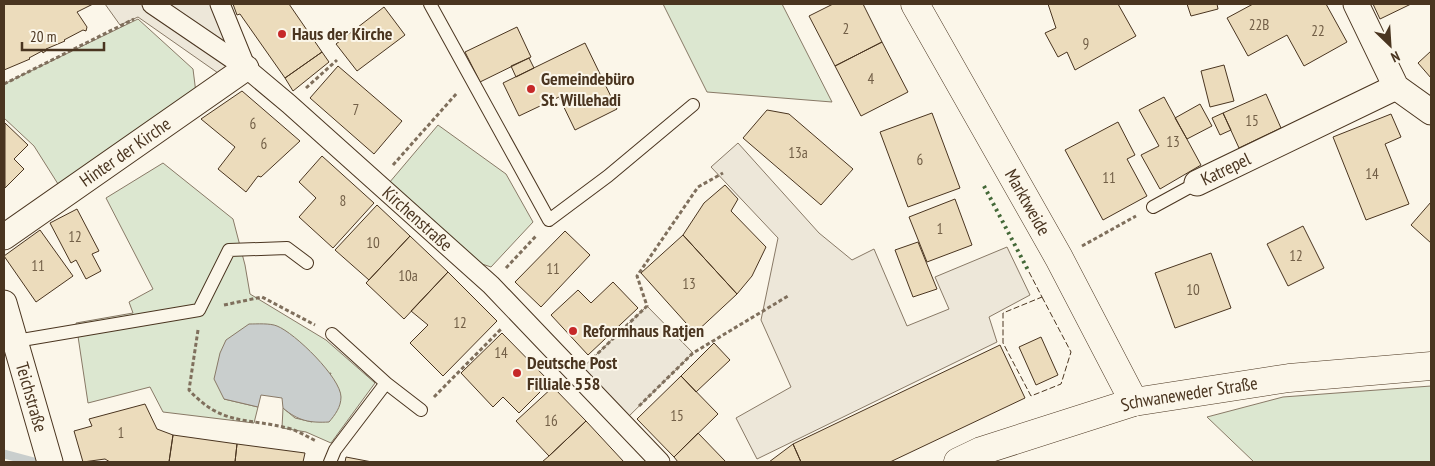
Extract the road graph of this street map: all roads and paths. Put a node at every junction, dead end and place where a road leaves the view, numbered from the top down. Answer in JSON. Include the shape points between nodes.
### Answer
{"nodes":[{"id":1,"x":220,"y":4,"type":"edge"},
{"id":2,"x":430,"y":4,"type":"edge"},
{"id":3,"x":915,"y":4,"type":"edge"},
{"id":4,"x":1356,"y":4,"type":"edge"},
{"id":5,"x":154,"y":5,"type":"edge"},
{"id":6,"x":337,"y":60,"type":"dead end"},
{"id":7,"x":246,"y":68,"type":"junction"},
{"id":8,"x":471,"y":78,"type":"junction"},
{"id":9,"x":4,"y":84,"type":"edge"},
{"id":10,"x":1396,"y":87,"type":"junction"},
{"id":11,"x":289,"y":104,"type":"junction"},
{"id":12,"x":693,"y":105,"type":"dead end"},
{"id":13,"x":1431,"y":112,"type":"edge"},
{"id":14,"x":723,"y":173,"type":"dead end"},
{"id":15,"x":1197,"y":183,"type":"joint"},
{"id":16,"x":376,"y":184,"type":"junction"},
{"id":17,"x":1153,"y":207,"type":"joint"},
{"id":18,"x":549,"y":220,"type":"junction"},
{"id":19,"x":4,"y":236,"type":"edge"},
{"id":20,"x":1059,"y":258,"type":"junction"},
{"id":21,"x":307,"y":263,"type":"dead end"},
{"id":22,"x":491,"y":285,"type":"junction"},
{"id":23,"x":788,"y":296,"type":"dead end"},
{"id":24,"x":4,"y":303,"type":"edge"},
{"id":25,"x":199,"y":310,"type":"junction"},
{"id":26,"x":516,"y":313,"type":"junction"},
{"id":27,"x":332,"y":334,"type":"joint"},
{"id":28,"x":16,"y":341,"type":"junction"},
{"id":29,"x":1431,"y":366,"type":"edge"},
{"id":30,"x":576,"y":374,"type":"junction"},
{"id":31,"x":386,"y":383,"type":"junction"},
{"id":32,"x":1134,"y":402,"type":"junction"},
{"id":33,"x":421,"y":410,"type":"joint"},
{"id":34,"x":623,"y":422,"type":"junction"},
{"id":35,"x":335,"y":450,"type":"junction"},
{"id":36,"x":48,"y":457,"type":"edge"},
{"id":37,"x":330,"y":462,"type":"edge"},
{"id":38,"x":660,"y":462,"type":"edge"},
{"id":39,"x":958,"y":462,"type":"edge"}],
"edges":[{"from":1,"to":7,"type":"street"},
{"from":2,"to":8,"type":"lane"},
{"from":3,"to":20,"type":"street","name":"Marktweide"},
{"from":4,"to":10,"type":"street"},
{"from":5,"to":7,"type":"street","name":"Kirchenstraße"},
{"from":5,"to":9,"type":"path"},
{"from":6,"to":11,"type":"path"},
{"from":7,"to":11,"type":"street","name":"Kirchenstraße"},
{"from":7,"to":19,"type":"street","name":"Hinter der Kirche"},
{"from":8,"to":16,"type":"path"},
{"from":8,"to":18,"type":"lane"},
{"from":10,"to":13,"type":"street"},
{"from":10,"to":15,"type":"street","name":"Katrepel"},
{"from":11,"to":16,"type":"street","name":"Kirchenstraße"},
{"from":12,"to":18,"type":"lane"},
{"from":14,"to":30,"type":"path","via":[[698,187],[636,276],[646,306]]},
{"from":15,"to":17,"type":"lane","name":"Katrepel"},
{"from":16,"to":22,"type":"street","name":"Kirchenstraße"},
{"from":17,"to":20,"type":"path"},
{"from":18,"to":22,"type":"path"},
{"from":20,"to":32,"type":"street","name":"Marktweide"},
{"from":21,"to":25,"type":"lane","via":[[287,248],[228,250]]},
{"from":22,"to":26,"type":"street","name":"Kirchenstraße"},
{"from":23,"to":34,"type":"path","via":[[692,353]]},
{"from":24,"to":28,"type":"street","name":"Teichstraße"},
{"from":25,"to":27,"type":"path","via":[[262,297]]},
{"from":25,"to":28,"type":"lane"},
{"from":25,"to":35,"type":"path","via":[[189,390],[203,405],[230,419],[292,429]]},
{"from":26,"to":30,"type":"street","name":"Kirchenstraße"},
{"from":26,"to":33,"type":"path"},
{"from":27,"to":31,"type":"lane"},
{"from":28,"to":36,"type":"street","name":"Teichstraße"},
{"from":29,"to":32,"type":"street","name":"Schwaneweder Straße","via":[[1289,378]]},
{"from":30,"to":34,"type":"street","name":"Kirchenstraße"},
{"from":31,"to":33,"type":"lane"},
{"from":31,"to":35,"type":"lane"},
{"from":32,"to":39,"type":"street","name":"Schwaneweder Straße","via":[[981,451]]},
{"from":34,"to":38,"type":"street","name":"Kirchenstraße"},
{"from":35,"to":37,"type":"lane"}]}
